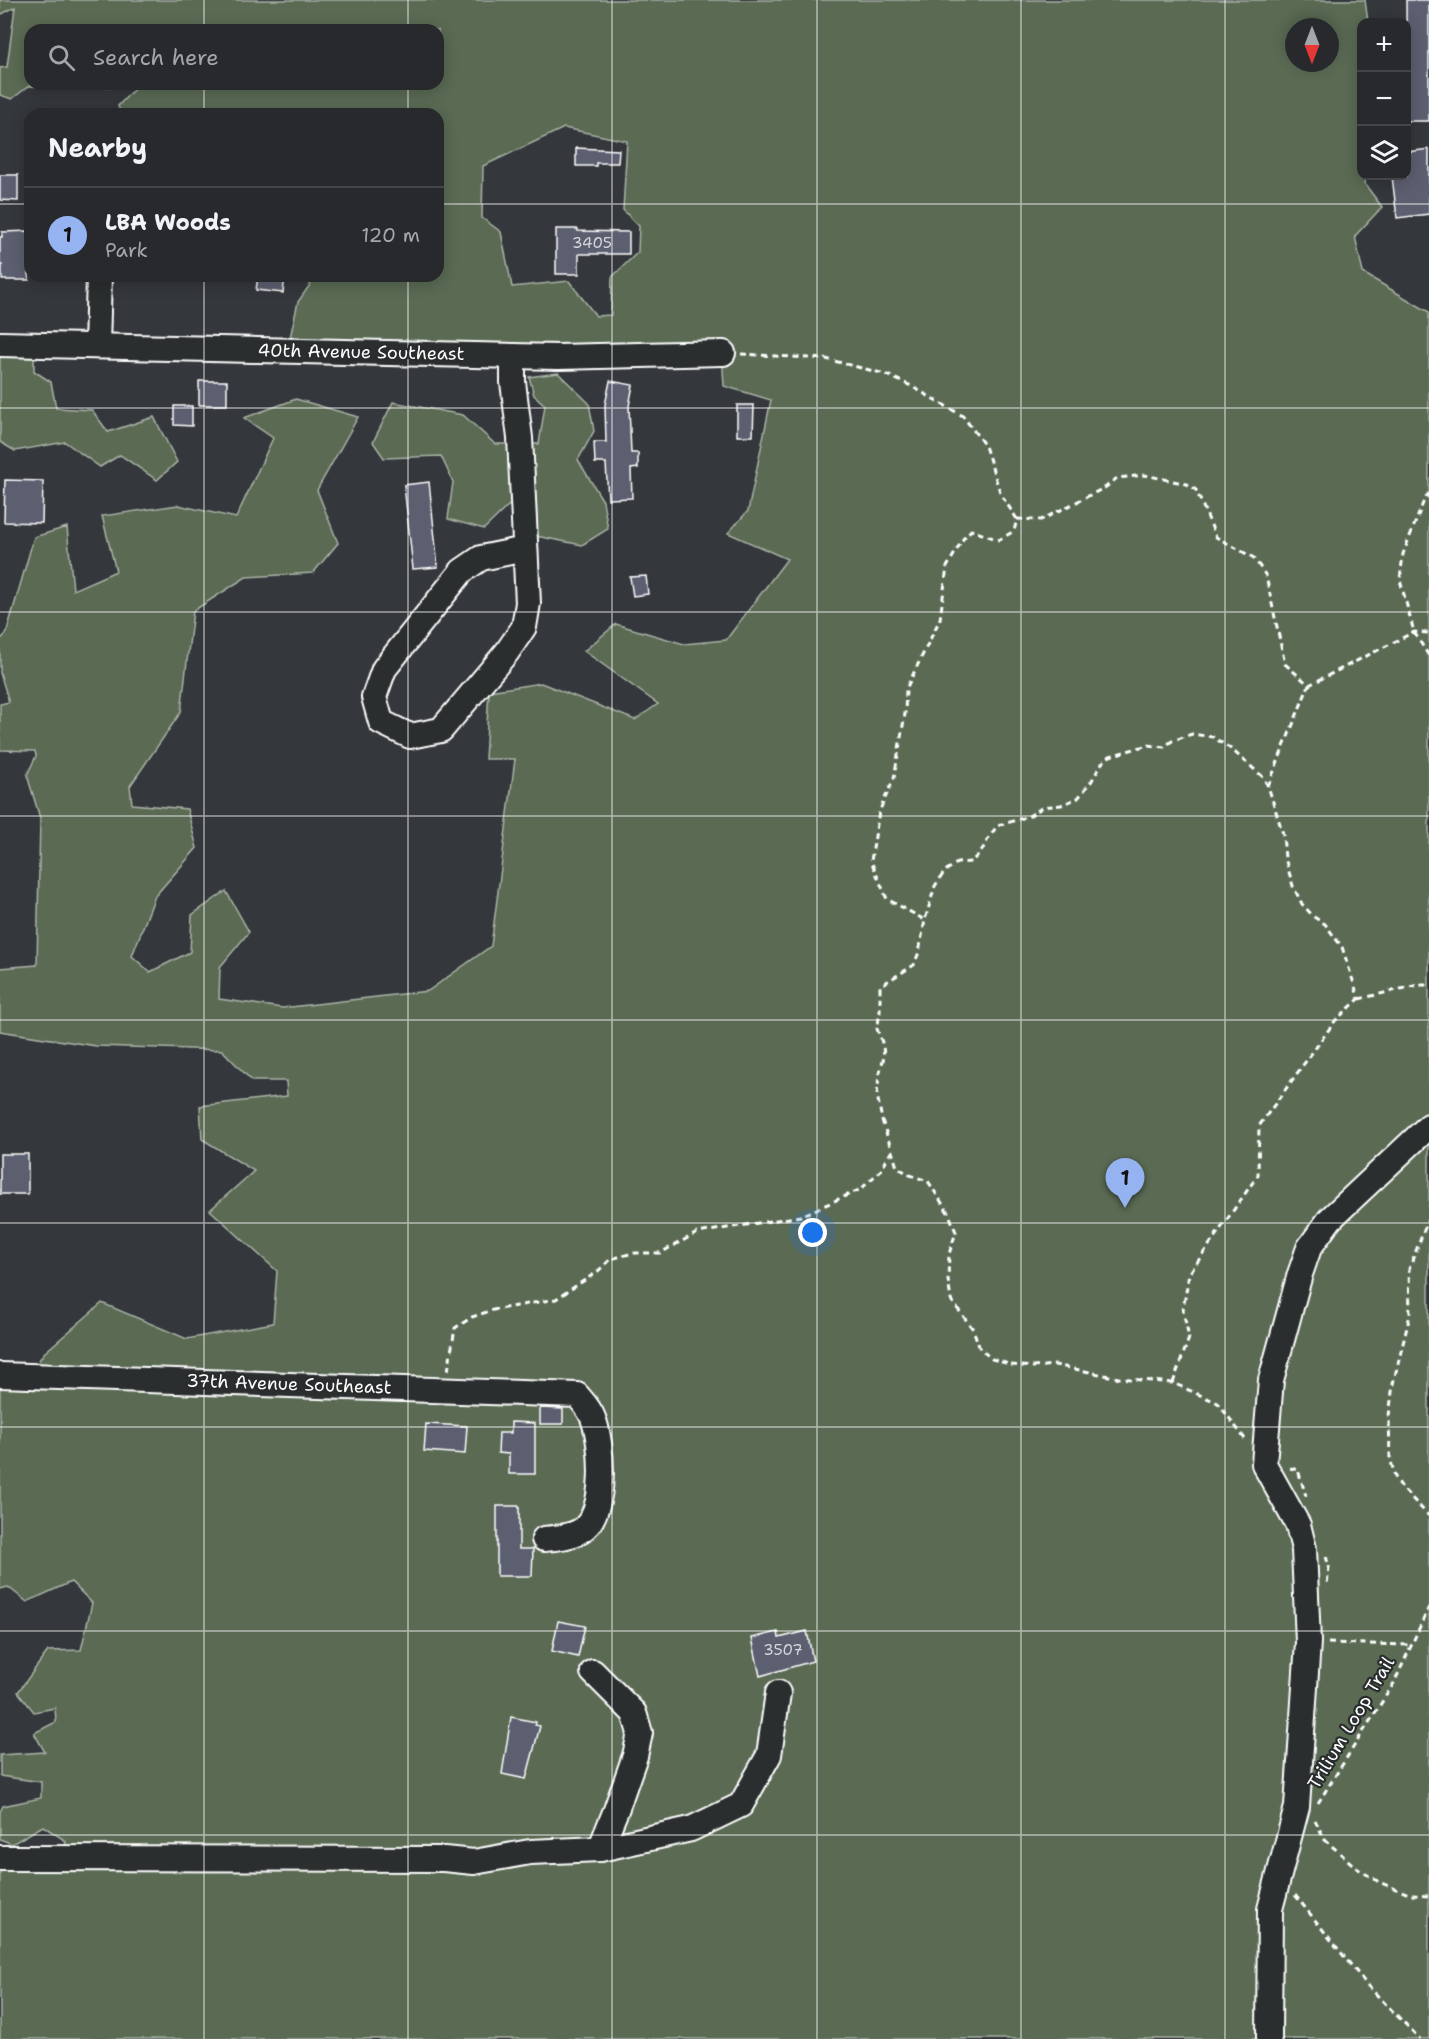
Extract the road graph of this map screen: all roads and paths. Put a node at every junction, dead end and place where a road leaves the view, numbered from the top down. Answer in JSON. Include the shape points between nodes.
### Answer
{"nodes":[{"id":1,"x":99,"y":282,"type":"edge"},
{"id":2,"x":0,"y":344,"type":"edge"},
{"id":3,"x":97,"y":346,"type":"junction"},
{"id":4,"x":723,"y":353,"type":"joint"},
{"id":5,"x":513,"y":356,"type":"junction"},
{"id":6,"x":1429,"y":493,"type":"edge"},
{"id":7,"x":1017,"y":519,"type":"junction"},
{"id":8,"x":525,"y":549,"type":"junction"},
{"id":9,"x":1414,"y":632,"type":"junction"},
{"id":10,"x":1429,"y":633,"type":"edge"},
{"id":11,"x":1429,"y":656,"type":"edge"},
{"id":12,"x":1310,"y":685,"type":"junction"},
{"id":13,"x":1268,"y":786,"type":"junction"},
{"id":14,"x":925,"y":920,"type":"junction"},
{"id":15,"x":1429,"y":984,"type":"edge"},
{"id":16,"x":1359,"y":999,"type":"junction"},
{"id":17,"x":1429,"y":1126,"type":"edge"},
{"id":18,"x":891,"y":1152,"type":"junction"},
{"id":19,"x":1429,"y":1217,"type":"edge"},
{"id":20,"x":0,"y":1375,"type":"edge"},
{"id":21,"x":446,"y":1389,"type":"junction"},
{"id":22,"x":1429,"y":1516,"type":"edge"},
{"id":23,"x":544,"y":1539,"type":"dead end"},
{"id":24,"x":1429,"y":1607,"type":"edge"},
{"id":25,"x":1308,"y":1642,"type":"junction"},
{"id":26,"x":1412,"y":1645,"type":"junction"},
{"id":27,"x":592,"y":1672,"type":"dead end"},
{"id":28,"x":778,"y":1693,"type":"dead end"},
{"id":29,"x":600,"y":1849,"type":"junction"},
{"id":30,"x":0,"y":1858,"type":"edge"},
{"id":31,"x":1429,"y":1896,"type":"edge"},
{"id":32,"x":1269,"y":2039,"type":"edge"}],
"edges":[{"from":1,"to":3,"type":"street"},
{"from":2,"to":3,"type":"street","name":"40th Avenue Southeast"},
{"from":3,"to":5,"type":"street","name":"40th Avenue Southeast"},
{"from":4,"to":5,"type":"street","name":"40th Avenue Southeast"},
{"from":4,"to":7,"type":"path","via":[[826,359],[885,374],[910,386],[963,416],[985,446],[1001,495]]},
{"from":5,"to":8,"type":"street"},
{"from":6,"to":9,"type":"path","via":[[1403,554],[1400,580]]},
{"from":7,"to":12,"type":"path","via":[[1041,520],[1117,478],[1145,475],[1187,484],[1196,490],[1216,537],[1254,558],[1266,576],[1286,664]]},
{"from":7,"to":14,"type":"path","via":[[1014,531],[999,540],[971,531],[963,539],[947,567],[940,619],[906,690],[894,778],[879,812],[872,861],[887,899]]},
{"from":8,"to":8,"type":"street","via":[[528,603],[524,627],[507,652],[441,730],[410,736],[381,722],[374,697],[384,669],[462,571],[482,558]]},
{"from":9,"to":10,"type":"path"},
{"from":9,"to":11,"type":"path"},
{"from":9,"to":12,"type":"path"},
{"from":12,"to":13,"type":"path"},
{"from":13,"to":14,"type":"path","via":[[1245,761],[1214,737],[1192,734],[1164,747],[1148,745],[1110,756],[1078,798],[1043,807],[998,826],[971,862],[945,871],[935,885]]},
{"from":13,"to":16,"type":"path","via":[[1293,886],[1302,904],[1325,924],[1342,947]]},
{"from":14,"to":18,"type":"path","via":[[914,965],[880,986],[877,1029],[884,1057],[877,1095]]},
{"from":15,"to":16,"type":"path"},
{"from":16,"to":18,"type":"path","via":[[1335,1021],[1259,1126],[1258,1175],[1189,1274],[1182,1310],[1188,1338],[1173,1383],[1119,1378],[1055,1365],[1012,1365],[992,1359],[980,1349],[973,1329],[951,1300],[949,1254],[956,1232],[949,1214],[927,1181],[897,1167]]},
{"from":17,"to":25,"type":"street","via":[[1330,1219],[1310,1248],[1271,1380],[1264,1464],[1298,1525],[1304,1549]]},
{"from":18,"to":21,"type":"path","via":[[881,1170],[861,1189],[801,1216],[697,1233],[660,1253],[633,1253],[611,1259],[556,1299],[472,1317],[455,1328]]},
{"from":19,"to":22,"type":"path","via":[[1409,1269],[1410,1315],[1389,1416],[1390,1457],[1395,1477]]},
{"from":20,"to":21,"type":"street","name":"37th Avenue Southeast"},
{"from":21,"to":23,"type":"street","name":"37th Avenue Southeast","via":[[577,1395],[592,1414],[597,1429],[600,1496],[588,1524],[580,1531]]},
{"from":24,"to":26,"type":"path","name":"Trilium Loop Trail"},
{"from":25,"to":26,"type":"path"},
{"from":25,"to":32,"type":"street","via":[[1297,1807],[1270,1909]]},
{"from":26,"to":31,"type":"path","name":"Trilium Loop Trail","via":[[1394,1683],[1312,1812],[1324,1840],[1358,1869],[1411,1895]]},
{"from":27,"to":29,"type":"street","via":[[634,1713],[640,1733]]},
{"from":28,"to":29,"type":"street","via":[[769,1755],[741,1805],[691,1829]]},
{"from":29,"to":30,"type":"street","via":[[530,1851],[474,1862]]}]}
